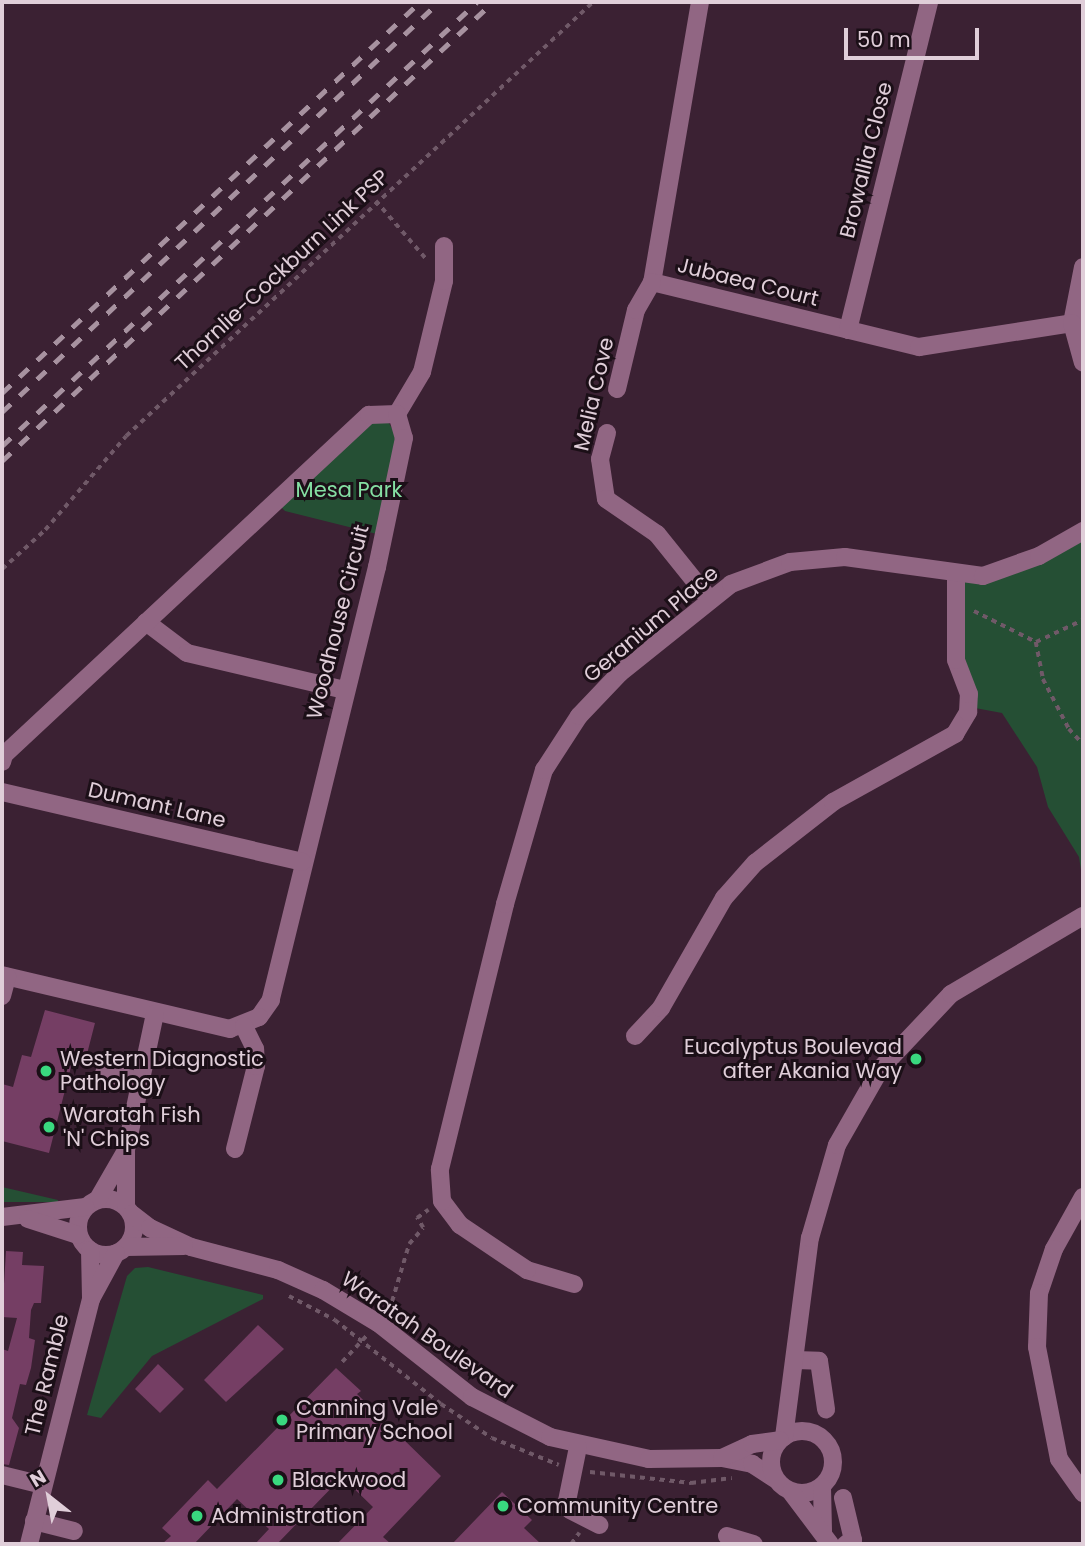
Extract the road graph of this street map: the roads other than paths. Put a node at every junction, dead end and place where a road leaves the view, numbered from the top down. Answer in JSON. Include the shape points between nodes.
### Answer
{"nodes":[{"id":1,"x":700,"y":2,"type":"edge"},
{"id":2,"x":929,"y":2,"type":"edge"},
{"id":3,"x":444,"y":246,"type":"dead end"},
{"id":4,"x":1083,"y":267,"type":"edge"},
{"id":5,"x":652,"y":282,"type":"junction"},
{"id":6,"x":1072,"y":323,"type":"junction"},
{"id":7,"x":848,"y":330,"type":"junction"},
{"id":8,"x":1083,"y":363,"type":"edge"},
{"id":9,"x":617,"y":389,"type":"dead end"},
{"id":10,"x":397,"y":414,"type":"junction"},
{"id":11,"x":607,"y":433,"type":"dead end"},
{"id":12,"x":1083,"y":531,"type":"edge"},
{"id":13,"x":956,"y":575,"type":"junction"},
{"id":14,"x":710,"y":600,"type":"junction"},
{"id":15,"x":146,"y":622,"type":"junction"},
{"id":16,"x":345,"y":690,"type":"junction"},
{"id":17,"x":2,"y":762,"type":"edge"},
{"id":18,"x":2,"y":792,"type":"edge"},
{"id":19,"x":302,"y":862,"type":"junction"},
{"id":20,"x":1083,"y":916,"type":"edge"},
{"id":21,"x":4,"y":976,"type":"edge"},
{"id":22,"x":2,"y":996,"type":"edge"},
{"id":23,"x":155,"y":1014,"type":"junction"},
{"id":24,"x":244,"y":1026,"type":"junction"},
{"id":25,"x":635,"y":1036,"type":"dead end"},
{"id":26,"x":104,"y":1073,"type":"dead end"},
{"id":27,"x":138,"y":1080,"type":"junction"},
{"id":28,"x":234,"y":1149,"type":"dead end"},
{"id":29,"x":126,"y":1150,"type":"junction"},
{"id":30,"x":1083,"y":1197,"type":"edge"},
{"id":31,"x":91,"y":1203,"type":"junction"},
{"id":32,"x":129,"y":1210,"type":"junction"},
{"id":33,"x":2,"y":1217,"type":"edge"},
{"id":34,"x":24,"y":1218,"type":"junction"},
{"id":35,"x":78,"y":1235,"type":"junction"},
{"id":36,"x":191,"y":1247,"type":"junction"},
{"id":37,"x":90,"y":1250,"type":"junction"},
{"id":38,"x":121,"y":1250,"type":"junction"},
{"id":39,"x":573,"y":1284,"type":"dead end"},
{"id":40,"x":91,"y":1299,"type":"junction"},
{"id":41,"x":795,"y":1360,"type":"junction"},
{"id":42,"x":792,"y":1395,"type":"junction"},
{"id":43,"x":826,"y":1409,"type":"dead end"},
{"id":44,"x":812,"y":1432,"type":"junction"},
{"id":45,"x":782,"y":1438,"type":"junction"},
{"id":46,"x":578,"y":1447,"type":"junction"},
{"id":47,"x":722,"y":1458,"type":"junction"},
{"id":48,"x":2,"y":1475,"type":"edge"},
{"id":49,"x":775,"y":1479,"type":"junction"},
{"id":50,"x":43,"y":1485,"type":"junction"},
{"id":51,"x":822,"y":1487,"type":"junction"},
{"id":52,"x":791,"y":1492,"type":"junction"},
{"id":53,"x":1083,"y":1493,"type":"edge"},
{"id":54,"x":843,"y":1498,"type":"dead end"},
{"id":55,"x":34,"y":1521,"type":"junction"},
{"id":56,"x":599,"y":1525,"type":"dead end"},
{"id":57,"x":74,"y":1531,"type":"dead end"},
{"id":58,"x":727,"y":1536,"type":"dead end"},
{"id":59,"x":827,"y":1541,"type":"edge"},
{"id":60,"x":29,"y":1544,"type":"edge"},
{"id":61,"x":754,"y":1544,"type":"edge"},
{"id":62,"x":845,"y":1544,"type":"edge"}],
"edges":[{"from":1,"to":5,"type":"street","name":"Jubaea Court"},
{"from":2,"to":7,"type":"street","name":"Browallia Close"},
{"from":3,"to":10,"type":"street","via":[[444,281],[422,373]]},
{"from":4,"to":6,"type":"street"},
{"from":5,"to":7,"type":"street","name":"Jubaea Court"},
{"from":5,"to":9,"type":"street","name":"Melia Cove","via":[[636,310]]},
{"from":6,"to":7,"type":"street","name":"Jubaea Court","via":[[942,347],[919,347]]},
{"from":6,"to":8,"type":"street"},
{"from":10,"to":15,"type":"street","via":[[369,415]]},
{"from":10,"to":16,"type":"street","name":"Woodhouse Circuit","via":[[404,438]]},
{"from":11,"to":14,"type":"street","name":"Melia Cove","via":[[600,459],[606,499],[657,534]]},
{"from":12,"to":13,"type":"street","name":"Geranium Place","via":[[1039,556],[984,576]]},
{"from":13,"to":14,"type":"street","name":"Geranium Place","via":[[845,557],[790,562],[731,584]]},
{"from":13,"to":25,"type":"street","via":[[956,660],[969,694],[968,712],[954,734],[833,802],[755,863],[724,898],[661,1009]]},
{"from":14,"to":39,"type":"street","name":"Geranium Place","via":[[620,673],[579,716],[544,770],[505,904],[440,1169],[442,1201],[460,1225],[527,1270]]},
{"from":15,"to":16,"type":"street","via":[[187,653]]},
{"from":15,"to":17,"type":"street","via":[[4,755]]},
{"from":16,"to":19,"type":"street","name":"Woodhouse Circuit"},
{"from":18,"to":19,"type":"street","name":"Dumant Lane"},
{"from":19,"to":24,"type":"street","name":"Woodhouse Circuit","via":[[271,1000],[259,1017]]},
{"from":20,"to":41,"type":"street","via":[[951,994],[881,1068],[837,1145],[814,1225]]},
{"from":21,"to":22,"type":"street"},
{"from":21,"to":23,"type":"street"},
{"from":23,"to":24,"type":"street","via":[[230,1029]]},
{"from":23,"to":27,"type":"street"},
{"from":24,"to":28,"type":"street","via":[[255,1049],[256,1066]]},
{"from":26,"to":27,"type":"street"},
{"from":27,"to":29,"type":"street"},
{"from":29,"to":31,"type":"street"},
{"from":29,"to":32,"type":"street"},
{"from":30,"to":53,"type":"street","via":[[1054,1249],[1039,1293],[1037,1347],[1059,1459]]},
{"from":31,"to":32,"type":"street","name":"Waratah Boulevard","via":[[113,1199]]},
{"from":31,"to":34,"type":"street","name":"Waratah Boulevard"},
{"from":31,"to":35,"type":"street"},
{"from":32,"to":36,"type":"street","name":"Waratah Boulevard","via":[[150,1228]]},
{"from":32,"to":38,"type":"street","via":[[134,1231]]},
{"from":33,"to":34,"type":"street","name":"Waratah Boulevard"},
{"from":34,"to":35,"type":"street","name":"Waratah Boulevard"},
{"from":35,"to":37,"type":"street"},
{"from":36,"to":38,"type":"street","name":"Waratah Boulevard"},
{"from":36,"to":46,"type":"street","name":"Waratah Boulevard","via":[[278,1270],[323,1290],[378,1324],[489,1408]]},
{"from":37,"to":38,"type":"street","name":"Waratah Boulevard"},
{"from":37,"to":40,"type":"street","name":"The Ramble"},
{"from":38,"to":40,"type":"street","name":"The Ramble"},
{"from":40,"to":50,"type":"street","name":"The Ramble"},
{"from":41,"to":42,"type":"street"},
{"from":41,"to":43,"type":"street","via":[[818,1361]]},
{"from":42,"to":44,"type":"street"},
{"from":42,"to":45,"type":"street"},
{"from":44,"to":45,"type":"street"},
{"from":44,"to":51,"type":"street","via":[[829,1446],[833,1456],[833,1468]]},
{"from":45,"to":47,"type":"street","name":"Waratah Boulevard","via":[[752,1444]]},
{"from":45,"to":49,"type":"street","via":[[770,1462]]},
{"from":46,"to":47,"type":"street","name":"Waratah Boulevard","via":[[649,1459]]},
{"from":46,"to":56,"type":"street","via":[[567,1501],[570,1510]]},
{"from":47,"to":49,"type":"street","name":"Waratah Boulevard","via":[[752,1464]]},
{"from":48,"to":50,"type":"street"},
{"from":49,"to":52,"type":"street"},
{"from":50,"to":55,"type":"street","name":"The Ramble"},
{"from":51,"to":52,"type":"street"},
{"from":51,"to":59,"type":"street"},
{"from":52,"to":59,"type":"street"},
{"from":54,"to":62,"type":"street","via":[[853,1540]]},
{"from":55,"to":57,"type":"street"},
{"from":55,"to":60,"type":"street","name":"The Ramble"},
{"from":58,"to":61,"type":"street"}]}
